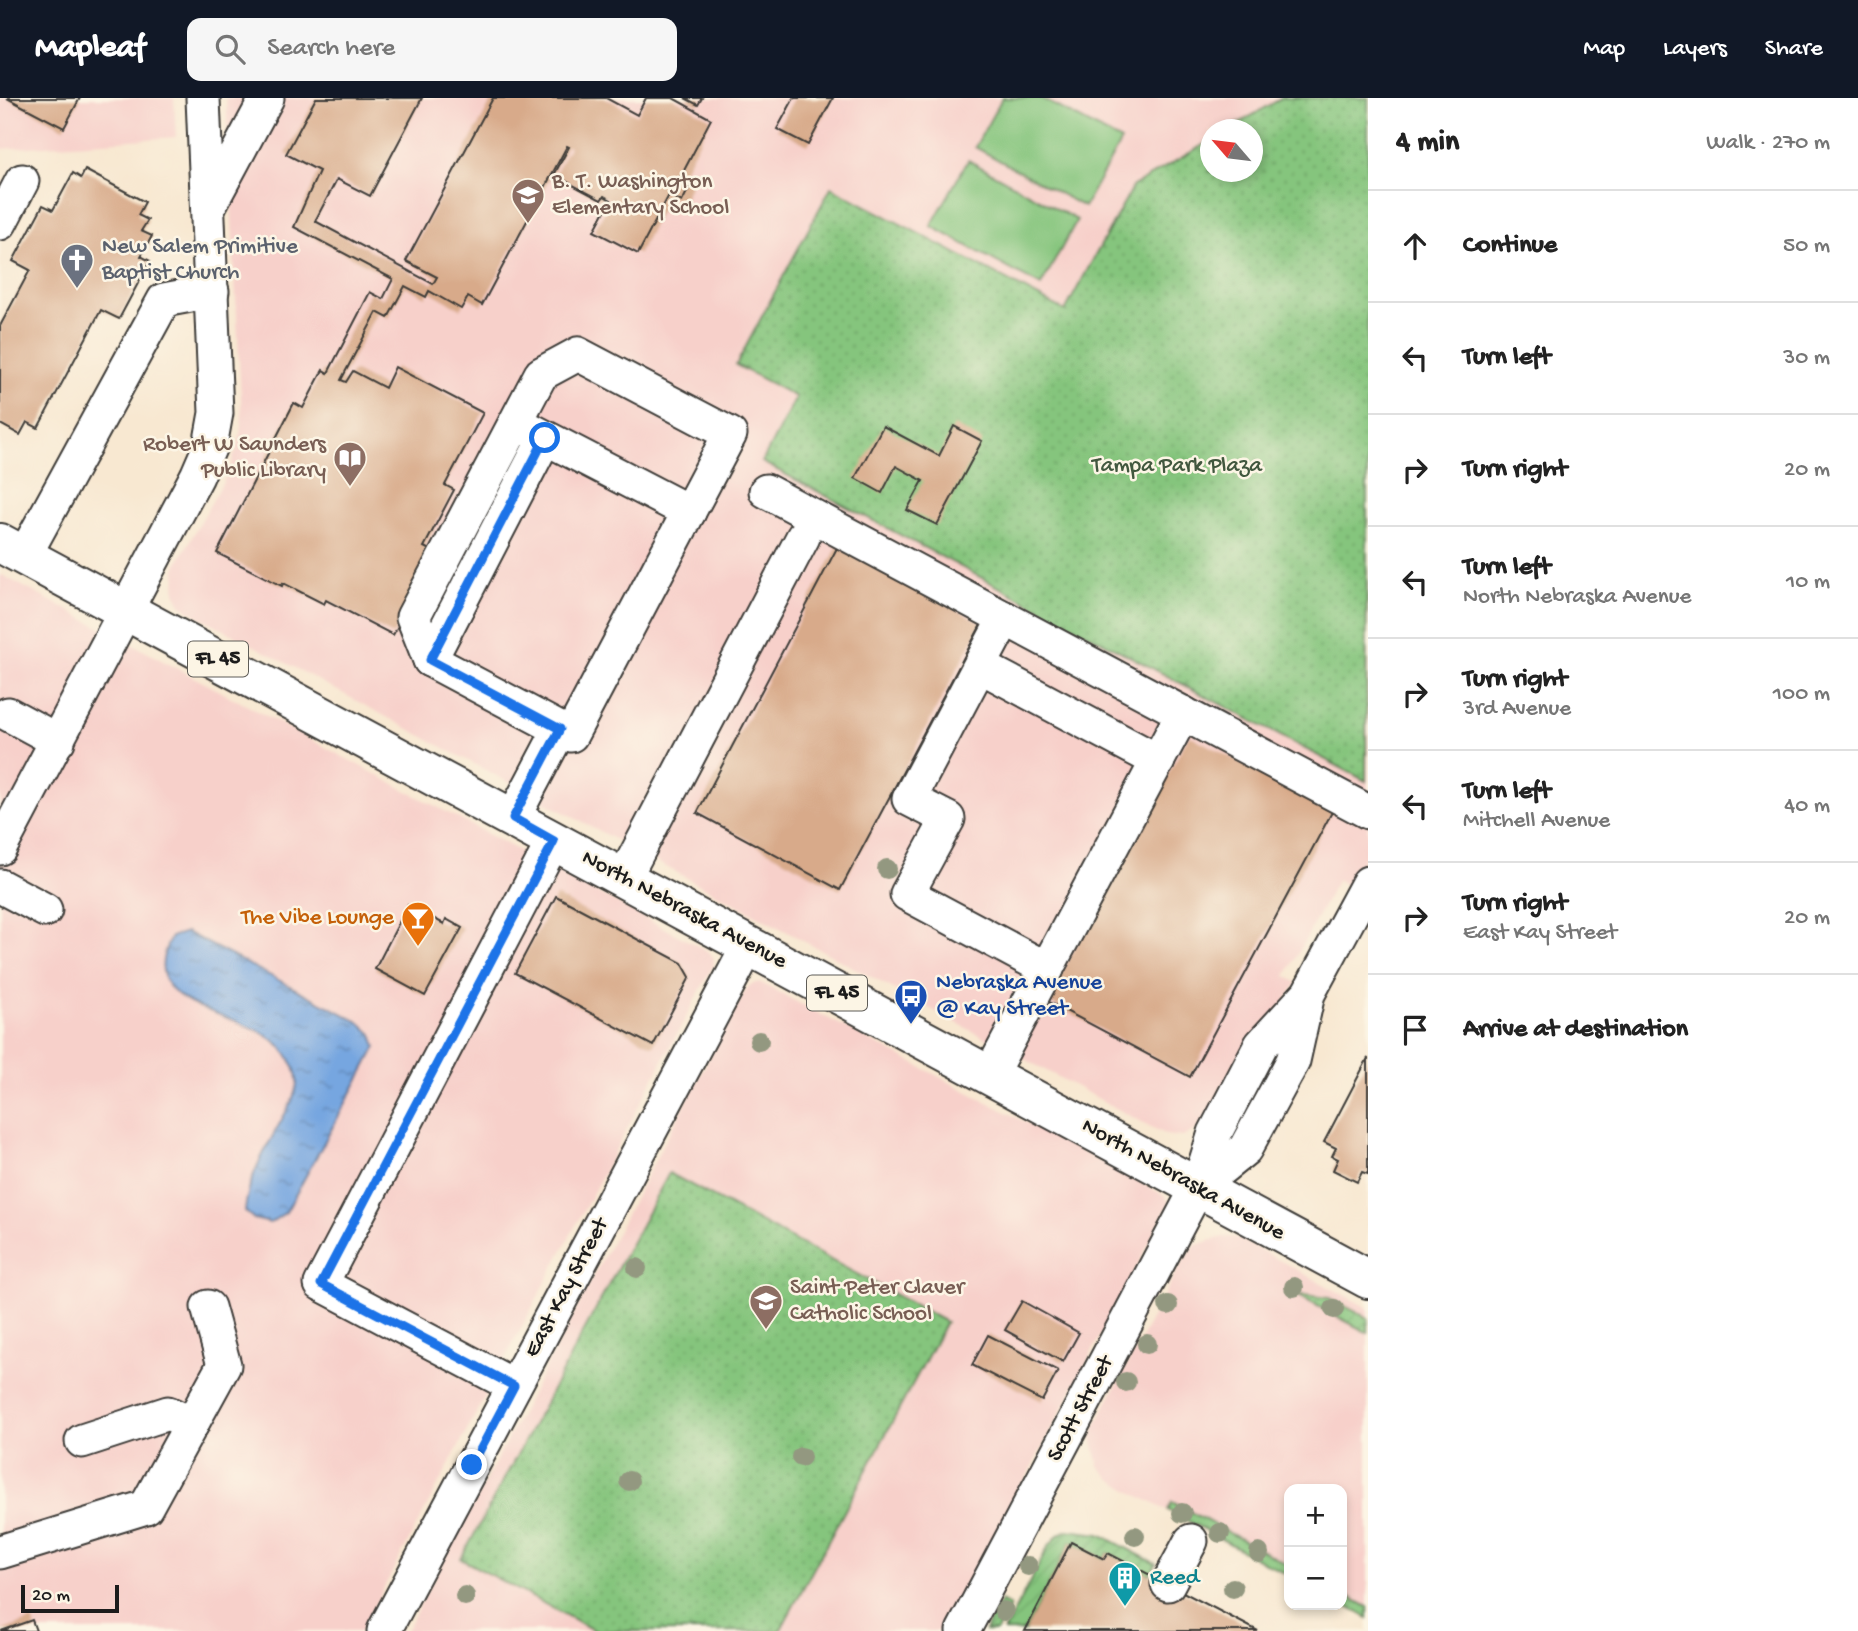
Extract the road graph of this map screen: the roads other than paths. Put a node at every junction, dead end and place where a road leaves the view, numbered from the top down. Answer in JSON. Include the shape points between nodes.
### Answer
{"nodes":[{"id":1,"x":203,"y":98,"type":"edge"},
{"id":2,"x":267,"y":98,"type":"edge"},
{"id":3,"x":22,"y":181,"type":"dead end"},
{"id":4,"x":208,"y":208,"type":"junction"},
{"id":5,"x":0,"y":223,"type":"edge"},
{"id":6,"x":212,"y":291,"type":"junction"},
{"id":7,"x":516,"y":423,"type":"junction"},
{"id":8,"x":545,"y":438,"type":"junction"},
{"id":9,"x":766,"y":491,"type":"dead end"},
{"id":10,"x":689,"y":512,"type":"junction"},
{"id":11,"x":803,"y":537,"type":"dead end"},
{"id":12,"x":12,"y":549,"type":"edge"},
{"id":13,"x":128,"y":611,"type":"junction"},
{"id":14,"x":1005,"y":618,"type":"junction"},
{"id":15,"x":430,"y":660,"type":"junction"},
{"id":16,"x":980,"y":666,"type":"junction"},
{"id":17,"x":1183,"y":713,"type":"junction"},
{"id":18,"x":3,"y":718,"type":"edge"},
{"id":19,"x":560,"y":729,"type":"junction"},
{"id":20,"x":58,"y":741,"type":"junction"},
{"id":21,"x":1158,"y":761,"type":"junction"},
{"id":22,"x":1368,"y":812,"type":"edge"},
{"id":23,"x":513,"y":818,"type":"junction"},
{"id":24,"x":554,"y":841,"type":"junction"},
{"id":25,"x":0,"y":848,"type":"edge"},
{"id":26,"x":624,"y":878,"type":"junction"},
{"id":27,"x":1368,"y":883,"type":"edge"},
{"id":28,"x":0,"y":886,"type":"edge"},
{"id":29,"x":45,"y":910,"type":"dead end"},
{"id":30,"x":749,"y":945,"type":"junction"},
{"id":31,"x":1047,"y":968,"type":"junction"},
{"id":32,"x":990,"y":1075,"type":"junction"},
{"id":33,"x":1199,"y":1187,"type":"junction"},
{"id":34,"x":1368,"y":1279,"type":"edge"},
{"id":35,"x":208,"y":1307,"type":"dead end"},
{"id":36,"x":514,"y":1386,"type":"junction"},
{"id":37,"x":192,"y":1424,"type":"junction"},
{"id":38,"x":82,"y":1441,"type":"dead end"},
{"id":39,"x":1191,"y":1541,"type":"dead end"},
{"id":40,"x":0,"y":1552,"type":"edge"},
{"id":41,"x":1168,"y":1584,"type":"dead end"},
{"id":42,"x":384,"y":1631,"type":"edge"},
{"id":43,"x":963,"y":1631,"type":"edge"}],
"edges":[{"from":1,"to":4,"type":"street"},
{"from":2,"to":4,"type":"street"},
{"from":3,"to":5,"type":"street"},
{"from":4,"to":6,"type":"street"},
{"from":6,"to":12,"type":"street","via":[[164,300]]},
{"from":6,"to":13,"type":"street","via":[[216,413],[210,446]]},
{"from":7,"to":8,"type":"street"},
{"from":7,"to":10,"type":"street","via":[[541,374],[578,354],[730,434]]},
{"from":7,"to":15,"type":"street","via":[[413,617]]},
{"from":8,"to":10,"type":"street"},
{"from":8,"to":15,"type":"street"},
{"from":9,"to":14,"type":"street"},
{"from":10,"to":19,"type":"street","via":[[571,735]]},
{"from":11,"to":26,"type":"street"},
{"from":12,"to":13,"type":"main road","name":"North Nebraska Avenue","number":"FL 45"},
{"from":13,"to":20,"type":"street"},
{"from":13,"to":23,"type":"main road","name":"North Nebraska Avenue","number":"FL 45"},
{"from":14,"to":16,"type":"street"},
{"from":14,"to":17,"type":"street"},
{"from":15,"to":19,"type":"street"},
{"from":16,"to":21,"type":"street"},
{"from":16,"to":31,"type":"street","via":[[909,799],[948,819],[907,894]]},
{"from":17,"to":21,"type":"street"},
{"from":17,"to":22,"type":"street"},
{"from":18,"to":20,"type":"street"},
{"from":19,"to":23,"type":"street"},
{"from":20,"to":25,"type":"street"},
{"from":21,"to":31,"type":"street"},
{"from":23,"to":24,"type":"main road","name":"North Nebraska Avenue","number":"FL 45"},
{"from":24,"to":26,"type":"main road","name":"North Nebraska Avenue","number":"FL 45"},
{"from":24,"to":36,"type":"street","via":[[321,1284]]},
{"from":26,"to":30,"type":"main road","name":"North Nebraska Avenue","number":"FL 45"},
{"from":27,"to":33,"type":"street","name":"Scott Street","via":[[1308,994],[1261,1045],[1215,1133]]},
{"from":28,"to":29,"type":"street"},
{"from":30,"to":32,"type":"main road","name":"North Nebraska Avenue","number":"FL 45"},
{"from":30,"to":36,"type":"street","name":"East Kay Street"},
{"from":31,"to":32,"type":"street"},
{"from":32,"to":33,"type":"main road","name":"North Nebraska Avenue","number":"FL 45"},
{"from":33,"to":34,"type":"main road","name":"North Nebraska Avenue","number":"FL 45"},
{"from":33,"to":43,"type":"street","name":"Scott Street"},
{"from":35,"to":37,"type":"street","via":[[224,1366]]},
{"from":36,"to":42,"type":"street","name":"East Kay Street"},
{"from":37,"to":38,"type":"street","via":[[168,1413]]},
{"from":37,"to":40,"type":"street","via":[[146,1507]]},
{"from":39,"to":41,"type":"street"}]}
